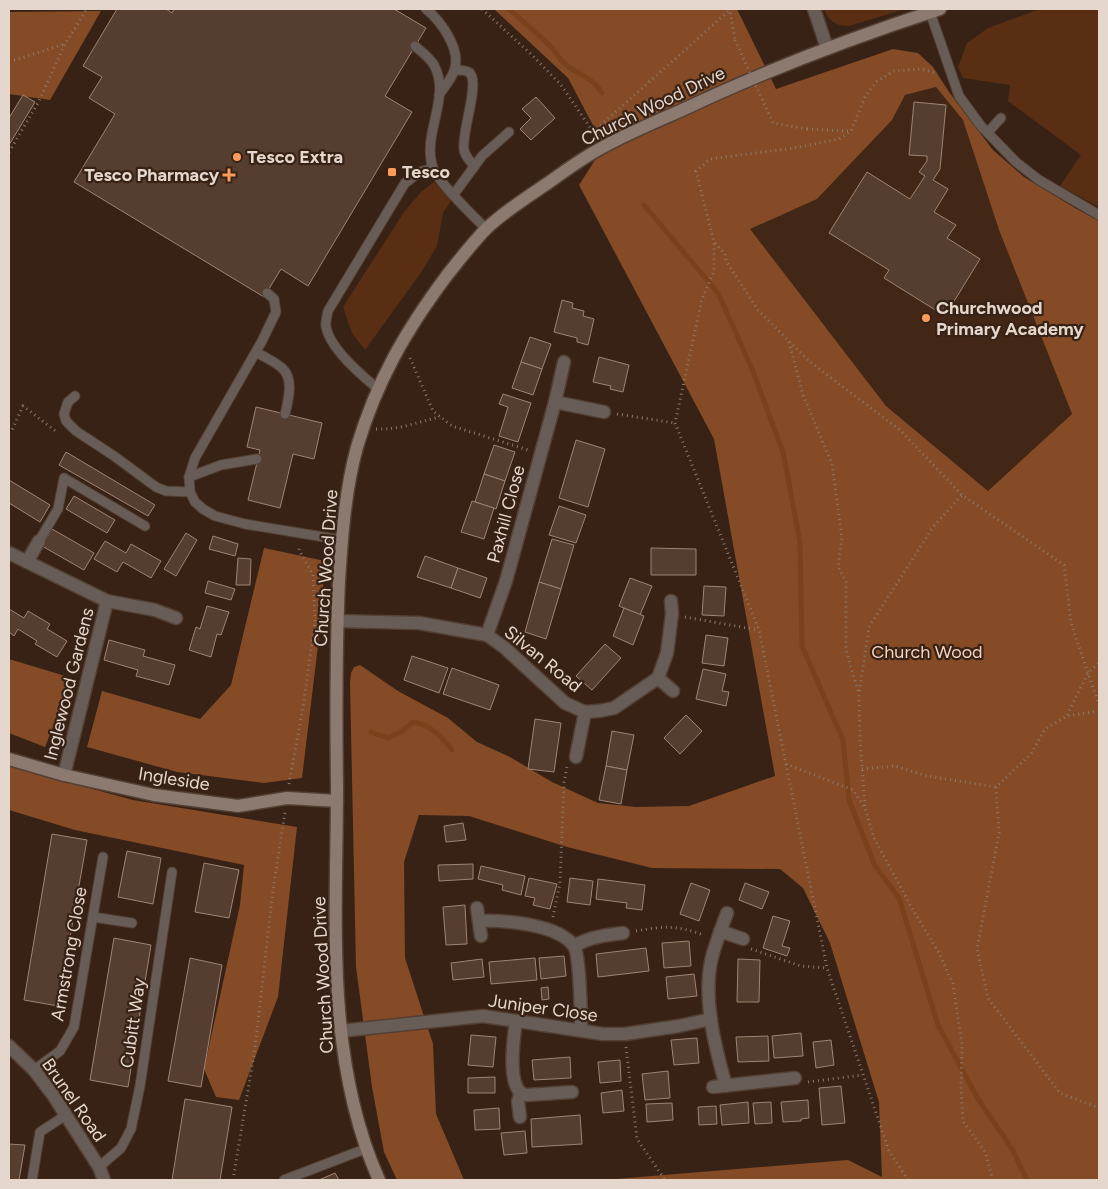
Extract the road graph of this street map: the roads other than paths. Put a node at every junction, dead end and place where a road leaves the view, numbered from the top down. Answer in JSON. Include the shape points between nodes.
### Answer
{"nodes":[{"id":1,"x":426,"y":9,"type":"edge"},
{"id":2,"x":814,"y":9,"type":"edge"},
{"id":3,"x":935,"y":10,"type":"edge"},
{"id":4,"x":415,"y":46,"type":"dead end"},
{"id":5,"x":827,"y":48,"type":"junction"},
{"id":6,"x":455,"y":70,"type":"junction"},
{"id":7,"x":439,"y":95,"type":"junction"},
{"id":8,"x":1001,"y":118,"type":"dead end"},
{"id":9,"x":510,"y":132,"type":"dead end"},
{"id":10,"x":988,"y":132,"type":"junction"},
{"id":11,"x":474,"y":166,"type":"junction"},
{"id":12,"x":433,"y":168,"type":"junction"},
{"id":13,"x":454,"y":194,"type":"junction"},
{"id":14,"x":1099,"y":215,"type":"edge"},
{"id":15,"x":486,"y":229,"type":"junction"},
{"id":16,"x":267,"y":292,"type":"dead end"},
{"id":17,"x":256,"y":352,"type":"junction"},
{"id":18,"x":564,"y":362,"type":"dead end"},
{"id":19,"x":377,"y":388,"type":"junction"},
{"id":20,"x":75,"y":396,"type":"dead end"},
{"id":21,"x":555,"y":402,"type":"junction"},
{"id":22,"x":604,"y":412,"type":"road end"},
{"id":23,"x":286,"y":414,"type":"dead end"},
{"id":24,"x":257,"y":459,"type":"dead end"},
{"id":25,"x":189,"y":477,"type":"junction"},
{"id":26,"x":190,"y":492,"type":"junction"},
{"id":27,"x":146,"y":526,"type":"dead end"},
{"id":28,"x":342,"y":540,"type":"junction"},
{"id":29,"x":39,"y":541,"type":"joint"},
{"id":30,"x":9,"y":553,"type":"edge"},
{"id":31,"x":27,"y":562,"type":"junction"},
{"id":32,"x":107,"y":601,"type":"junction"},
{"id":33,"x":671,"y":601,"type":"dead end"},
{"id":34,"x":176,"y":618,"type":"dead end"},
{"id":35,"x":337,"y":621,"type":"junction"},
{"id":36,"x":487,"y":635,"type":"junction"},
{"id":37,"x":658,"y":678,"type":"junction"},
{"id":38,"x":673,"y":691,"type":"dead end"},
{"id":39,"x":585,"y":712,"type":"junction"},
{"id":40,"x":576,"y":757,"type":"road end"},
{"id":41,"x":9,"y":759,"type":"edge"},
{"id":42,"x":64,"y":775,"type":"junction"},
{"id":43,"x":337,"y":801,"type":"junction"},
{"id":44,"x":103,"y":857,"type":"dead end"},
{"id":45,"x":172,"y":872,"type":"dead end"},
{"id":46,"x":727,"y":913,"type":"dead end"},
{"id":47,"x":93,"y":917,"type":"junction"},
{"id":48,"x":132,"y":922,"type":"dead end"},
{"id":49,"x":623,"y":933,"type":"road end"},
{"id":50,"x":481,"y":936,"type":"dead end"},
{"id":51,"x":719,"y":936,"type":"junction"},
{"id":52,"x":743,"y":939,"type":"road end"},
{"id":53,"x":574,"y":946,"type":"junction"},
{"id":54,"x":711,"y":1019,"type":"junction"},
{"id":55,"x":516,"y":1021,"type":"junction"},
{"id":56,"x":581,"y":1030,"type":"junction"},
{"id":57,"x":340,"y":1031,"type":"junction"},
{"id":58,"x":9,"y":1046,"type":"edge"},
{"id":59,"x":34,"y":1070,"type":"junction"},
{"id":60,"x":795,"y":1078,"type":"road end"},
{"id":61,"x":572,"y":1092,"type":"dead end"},
{"id":62,"x":521,"y":1093,"type":"junction"},
{"id":63,"x":66,"y":1115,"type":"junction"},
{"id":64,"x":520,"y":1117,"type":"dead end"},
{"id":65,"x":365,"y":1149,"type":"junction"},
{"id":66,"x":99,"y":1167,"type":"junction"},
{"id":67,"x":32,"y":1180,"type":"edge"},
{"id":68,"x":104,"y":1180,"type":"edge"},
{"id":69,"x":284,"y":1180,"type":"edge"},
{"id":70,"x":379,"y":1180,"type":"edge"}],
"edges":[{"from":1,"to":6,"type":"lane","via":[[446,32],[454,50]]},
{"from":2,"to":5,"type":"street"},
{"from":3,"to":5,"type":"street","name":"Church Wood Drive"},
{"from":3,"to":10,"type":"lane","via":[[958,96]]},
{"from":4,"to":7,"type":"lane","via":[[434,65]]},
{"from":5,"to":15,"type":"street","name":"Church Wood Drive","via":[[736,85],[604,146]]},
{"from":6,"to":7,"type":"lane"},
{"from":6,"to":11,"type":"lane","via":[[470,73],[473,81],[463,139],[464,151]]},
{"from":7,"to":12,"type":"lane","via":[[430,141]]},
{"from":8,"to":10,"type":"lane"},
{"from":9,"to":11,"type":"lane"},
{"from":10,"to":14,"type":"lane","via":[[1016,162],[1039,180]]},
{"from":11,"to":13,"type":"lane"},
{"from":12,"to":13,"type":"lane"},
{"from":12,"to":19,"type":"lane","via":[[420,172],[405,183],[327,314],[325,326],[330,338],[353,368]]},
{"from":13,"to":15,"type":"lane"},
{"from":15,"to":19,"type":"street","name":"Church Wood Drive","via":[[420,312]]},
{"from":16,"to":17,"type":"lane","via":[[274,299],[276,312]]},
{"from":17,"to":23,"type":"lane","via":[[283,368],[287,376]]},
{"from":17,"to":25,"type":"lane","via":[[205,438]]},
{"from":18,"to":21,"type":"street","name":"Paxhill Close"},
{"from":19,"to":28,"type":"street","name":"Church Wood Drive","via":[[357,448]]},
{"from":20,"to":26,"type":"lane","via":[[68,402],[64,414],[76,432],[156,487],[166,491]]},
{"from":21,"to":22,"type":"street"},
{"from":21,"to":36,"type":"street","name":"Paxhill Close","via":[[506,581]]},
{"from":24,"to":25,"type":"lane"},
{"from":25,"to":26,"type":"lane"},
{"from":26,"to":28,"type":"lane","via":[[198,504],[215,516]]},
{"from":27,"to":29,"type":"lane","via":[[64,478],[58,509]]},
{"from":28,"to":35,"type":"street","name":"Church Wood Drive"},
{"from":29,"to":31,"type":"street"},
{"from":30,"to":31,"type":"street","name":"Inglewood Gardens"},
{"from":31,"to":32,"type":"street","name":"Inglewood Gardens"},
{"from":32,"to":34,"type":"street","name":"Inglewood Gardens","via":[[155,610]]},
{"from":32,"to":42,"type":"street","name":"Inglewood Gardens"},
{"from":33,"to":37,"type":"street","via":[[667,653]]},
{"from":35,"to":36,"type":"street","name":"Silvan Road","via":[[419,623]]},
{"from":35,"to":43,"type":"street","name":"Church Wood Drive"},
{"from":36,"to":39,"type":"street","name":"Silvan Road","via":[[565,703]]},
{"from":37,"to":38,"type":"street"},
{"from":37,"to":39,"type":"street","name":"Silvan Road","via":[[614,708]]},
{"from":39,"to":40,"type":"street"},
{"from":41,"to":42,"type":"street","name":"Ingleside"},
{"from":42,"to":43,"type":"street","name":"Ingleside","via":[[154,795],[238,806],[287,798]]},
{"from":43,"to":57,"type":"street","name":"Church Wood Drive","via":[[336,922]]},
{"from":44,"to":47,"type":"lane","name":"Armstrong Close"},
{"from":45,"to":66,"type":"lane","name":"Cubitt Way","via":[[131,1129],[120,1148]]},
{"from":46,"to":51,"type":"street"},
{"from":47,"to":48,"type":"lane"},
{"from":47,"to":59,"type":"lane","name":"Armstrong Close","via":[[74,1027],[60,1051]]},
{"from":49,"to":53,"type":"street","via":[[584,940]]},
{"from":50,"to":53,"type":"street","via":[[478,915],[550,930]]},
{"from":51,"to":52,"type":"street"},
{"from":51,"to":54,"type":"street","via":[[712,958]]},
{"from":53,"to":56,"type":"street"},
{"from":54,"to":56,"type":"street","name":"Juniper Close","via":[[625,1034]]},
{"from":54,"to":60,"type":"street","via":[[719,1087]]},
{"from":55,"to":56,"type":"street","name":"Juniper Close"},
{"from":55,"to":57,"type":"street","name":"Juniper Close","via":[[483,1016]]},
{"from":55,"to":62,"type":"street","via":[[513,1073],[516,1088]]},
{"from":57,"to":65,"type":"street","name":"Church Wood Drive","via":[[351,1097]]},
{"from":58,"to":59,"type":"street","name":"Brunel Road"},
{"from":59,"to":63,"type":"street","name":"Brunel Road"},
{"from":61,"to":62,"type":"street"},
{"from":62,"to":64,"type":"street","via":[[518,1100]]},
{"from":63,"to":66,"type":"street","name":"Brunel Road"},
{"from":63,"to":67,"type":"lane","via":[[40,1132]]},
{"from":65,"to":69,"type":"lane"},
{"from":65,"to":70,"type":"street","name":"Church Wood Drive"},
{"from":66,"to":68,"type":"street","name":"Brunel Road"}]}
